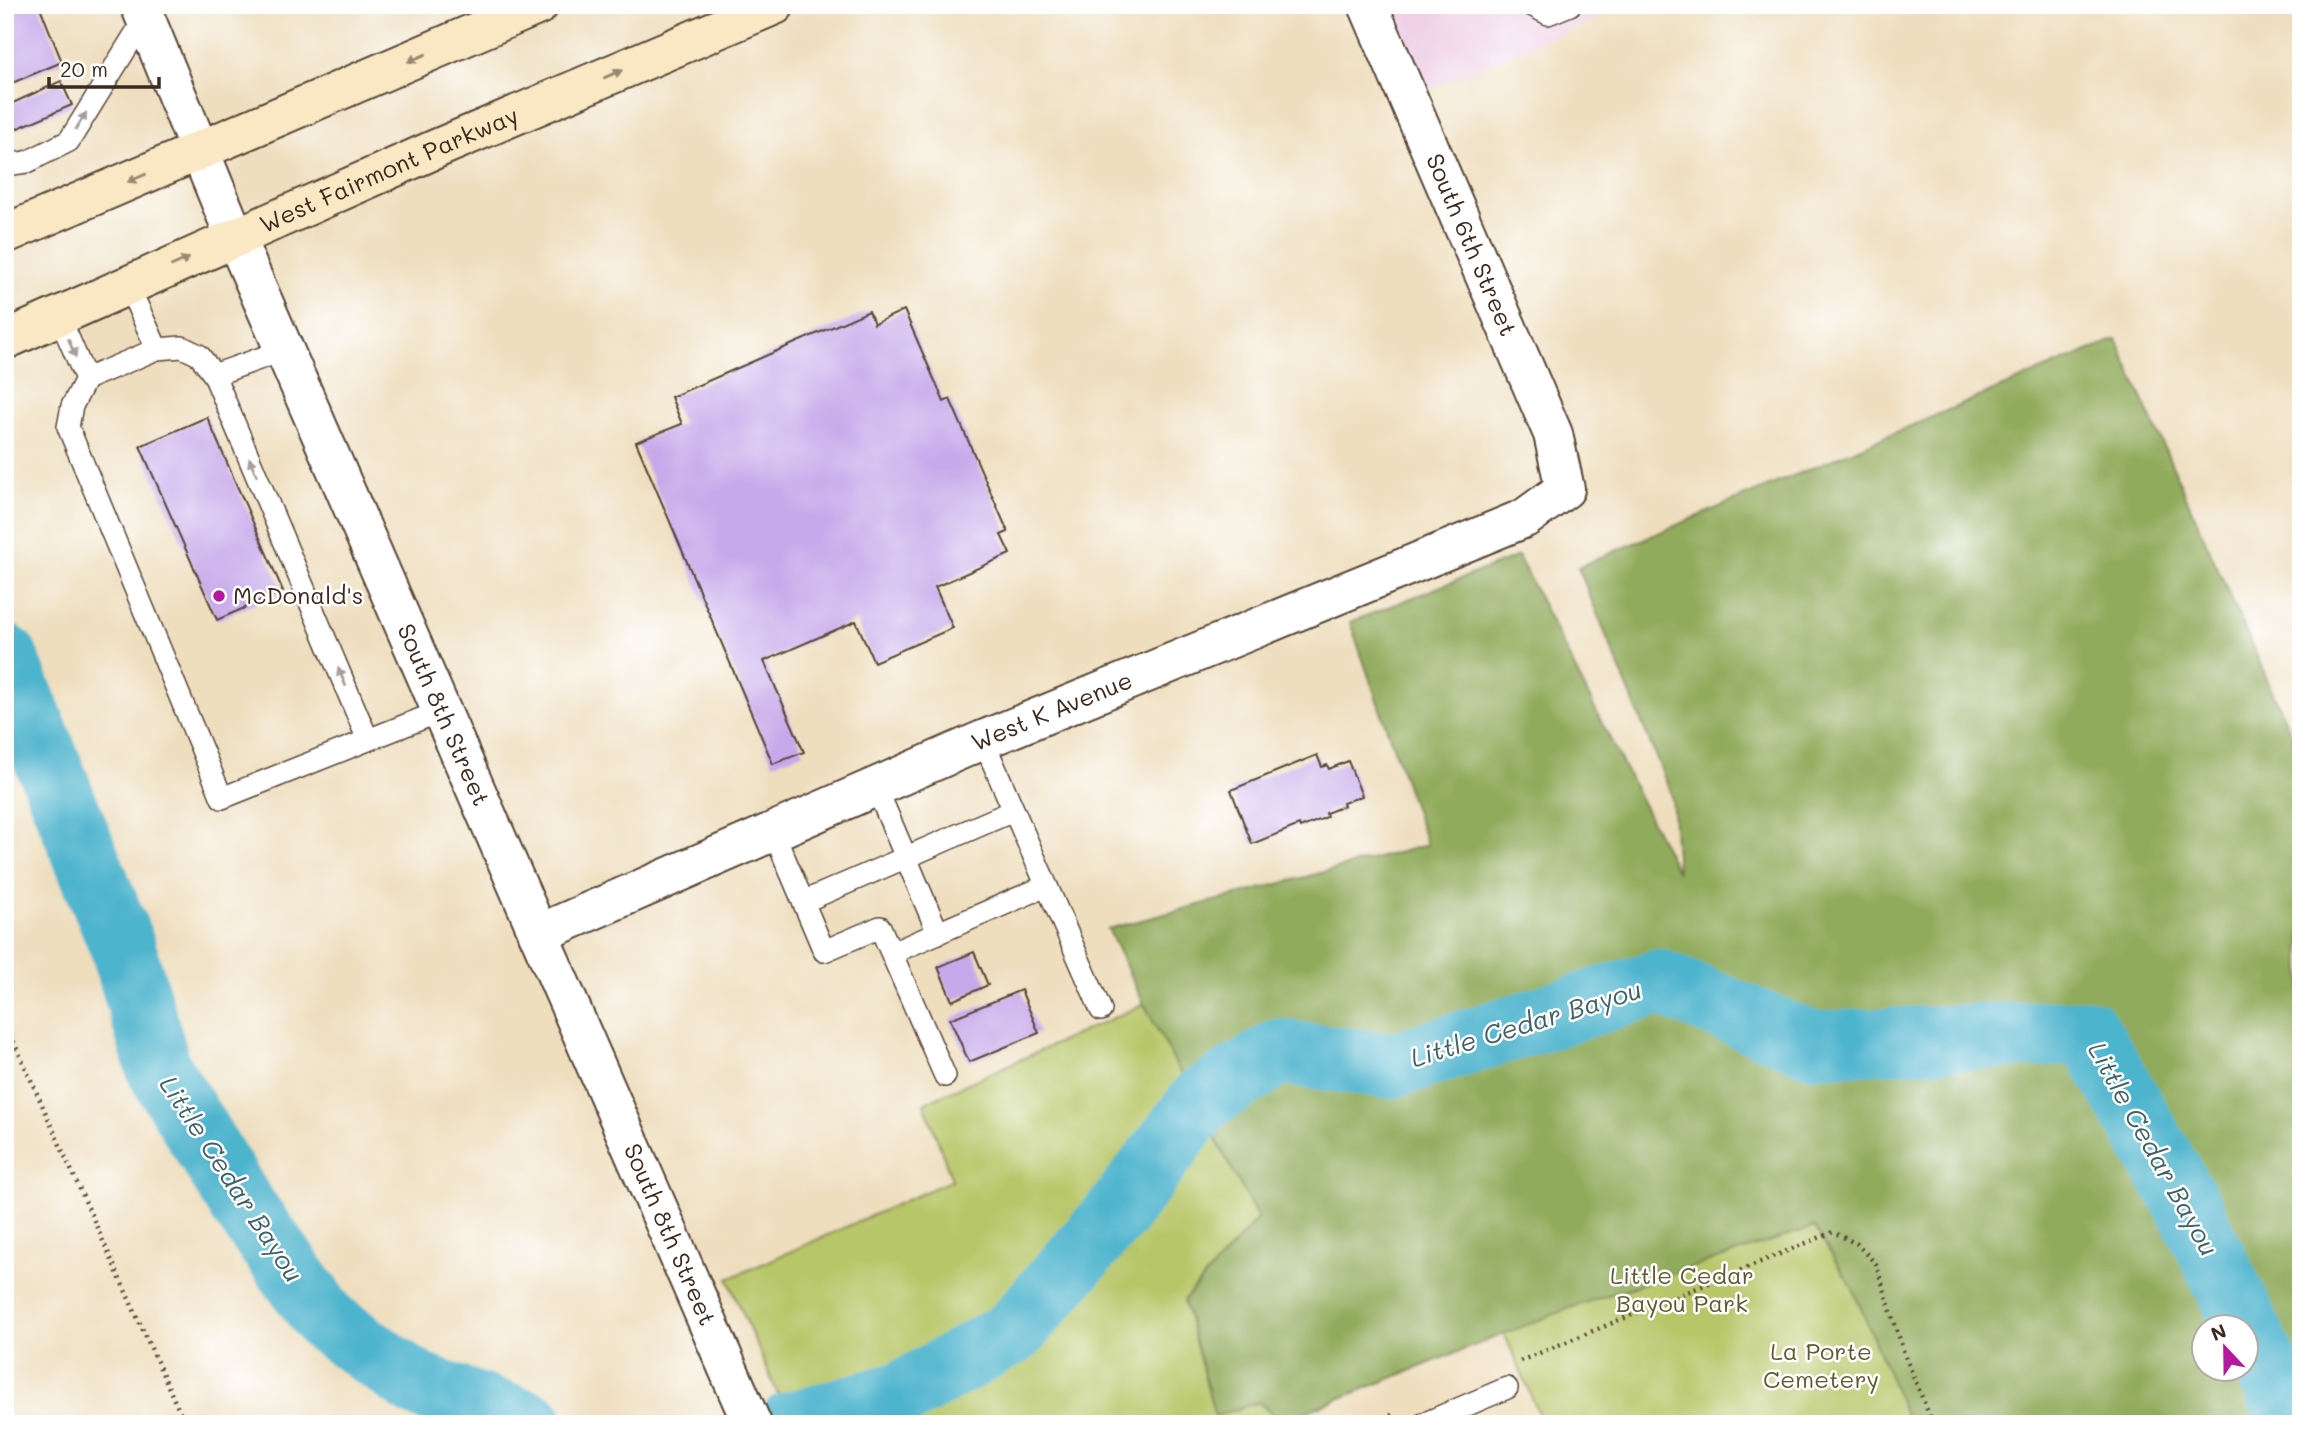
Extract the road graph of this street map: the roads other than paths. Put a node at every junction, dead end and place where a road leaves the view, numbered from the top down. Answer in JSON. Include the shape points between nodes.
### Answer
{"nodes":[{"id":1,"x":539,"y":5,"type":"edge"},
{"id":2,"x":1368,"y":5,"type":"edge"},
{"id":3,"x":1531,"y":5,"type":"edge"},
{"id":4,"x":1570,"y":5,"type":"edge"},
{"id":5,"x":762,"y":8,"type":"edge"},
{"id":6,"x":142,"y":12,"type":"edge"},
{"id":7,"x":493,"y":14,"type":"edge"},
{"id":8,"x":200,"y":151,"type":"junction"},
{"id":9,"x":5,"y":165,"type":"edge"},
{"id":10,"x":5,"y":234,"type":"edge"},
{"id":11,"x":235,"y":237,"type":"junction"},
{"id":12,"x":128,"y":285,"type":"junction"},
{"id":13,"x":59,"y":316,"type":"junction"},
{"id":14,"x":5,"y":340,"type":"edge"},
{"id":15,"x":157,"y":349,"type":"junction"},
{"id":16,"x":284,"y":349,"type":"junction"},
{"id":17,"x":214,"y":375,"type":"junction"},
{"id":18,"x":86,"y":379,"type":"junction"},
{"id":19,"x":1565,"y":489,"type":"joint"},
{"id":20,"x":441,"y":711,"type":"junction"},
{"id":21,"x":368,"y":740,"type":"junction"},
{"id":22,"x":983,"y":740,"type":"junction"},
{"id":23,"x":876,"y":787,"type":"junction"},
{"id":24,"x":1013,"y":811,"type":"junction"},
{"id":25,"x":773,"y":831,"type":"junction"},
{"id":26,"x":906,"y":857,"type":"junction"},
{"id":27,"x":1046,"y":886,"type":"junction"},
{"id":28,"x":803,"y":902,"type":"junction"},
{"id":29,"x":938,"y":933,"type":"junction"},
{"id":30,"x":538,"y":934,"type":"junction"},
{"id":31,"x":892,"y":953,"type":"junction"},
{"id":32,"x":1101,"y":1010,"type":"dead end"},
{"id":33,"x":945,"y":1076,"type":"dead end"},
{"id":34,"x":1507,"y":1388,"type":"dead end"},
{"id":35,"x":752,"y":1424,"type":"edge"},
{"id":36,"x":1423,"y":1424,"type":"edge"}],
"edges":[{"from":1,"to":7,"type":"main road"},
{"from":2,"to":19,"type":"street","name":"South 6th Street","via":[[1553,434]]},
{"from":3,"to":4,"type":"lane","via":[[1548,14]]},
{"from":11,"to":5,"type":"main road","name":"West Fairmont Parkway","one_way":true},
{"from":6,"to":8,"type":"street","name":"South 8th Street"},
{"from":9,"to":6,"type":"lane","one_way":true,"via":[[27,162],[69,141]]},
{"from":7,"to":8,"type":"main road","one_way":true},
{"from":8,"to":10,"type":"main road","one_way":true},
{"from":8,"to":11,"type":"street","name":"South 8th Street"},
{"from":12,"to":11,"type":"main road","name":"West Fairmont Parkway","one_way":true},
{"from":11,"to":16,"type":"street","name":"South 8th Street"},
{"from":12,"to":13,"type":"main road","name":"West Fairmont Parkway"},
{"from":12,"to":15,"type":"lane"},
{"from":13,"to":14,"type":"main road","name":"West Fairmont Parkway"},
{"from":13,"to":18,"type":"lane","one_way":true},
{"from":15,"to":17,"type":"lane","via":[[182,347],[199,355]]},
{"from":15,"to":18,"type":"lane"},
{"from":16,"to":17,"type":"lane"},
{"from":16,"to":20,"type":"street","name":"South 8th Street"},
{"from":21,"to":17,"type":"lane","one_way":true},
{"from":18,"to":21,"type":"lane","via":[[72,406],[68,428],[222,798]]},
{"from":19,"to":22,"type":"street","name":"West K Avenue","via":[[1525,518]]},
{"from":20,"to":21,"type":"lane"},
{"from":20,"to":30,"type":"street","name":"South 8th Street"},
{"from":22,"to":23,"type":"street","name":"West K Avenue"},
{"from":22,"to":24,"type":"lane"},
{"from":23,"to":25,"type":"street","name":"West K Avenue"},
{"from":23,"to":26,"type":"lane"},
{"from":24,"to":26,"type":"lane"},
{"from":24,"to":27,"type":"lane"},
{"from":25,"to":28,"type":"lane"},
{"from":25,"to":30,"type":"street","name":"West K Avenue"},
{"from":26,"to":28,"type":"lane"},
{"from":26,"to":29,"type":"lane"},
{"from":27,"to":29,"type":"lane"},
{"from":27,"to":32,"type":"lane"},
{"from":28,"to":31,"type":"lane","via":[[824,951],[880,927]]},
{"from":29,"to":31,"type":"lane"},
{"from":30,"to":35,"type":"street","name":"South 8th Street"},
{"from":31,"to":33,"type":"lane"},
{"from":34,"to":36,"type":"lane"}]}
